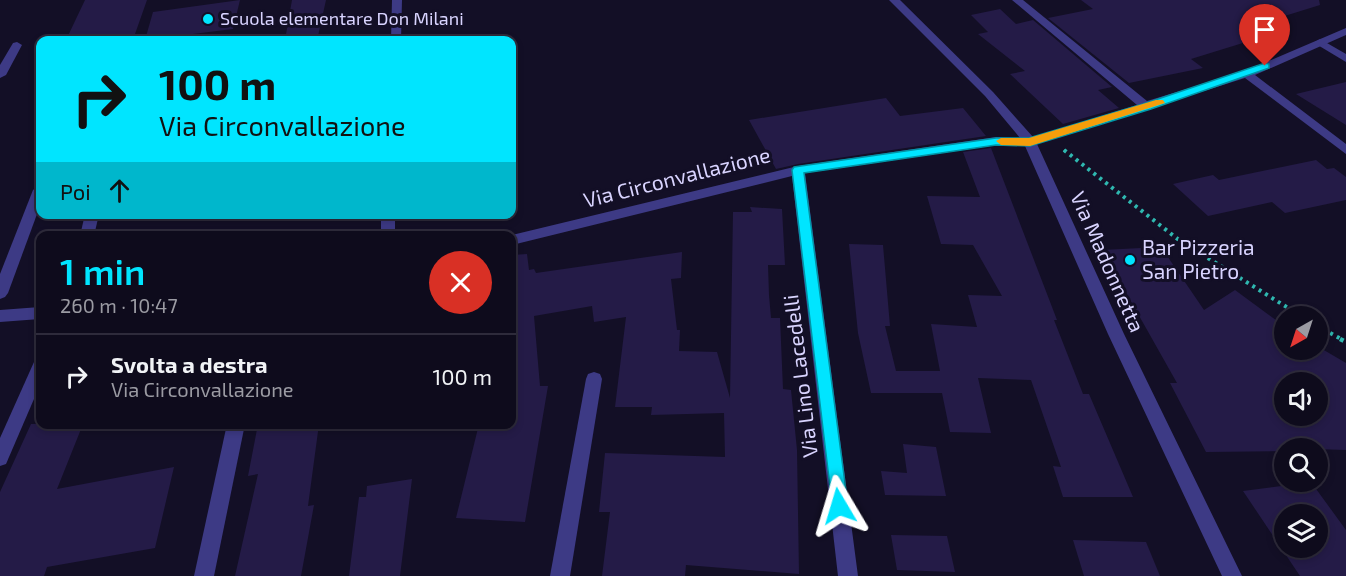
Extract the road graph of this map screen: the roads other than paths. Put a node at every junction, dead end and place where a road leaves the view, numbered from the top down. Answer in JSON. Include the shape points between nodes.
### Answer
{"nodes":[{"id":1,"x":398,"y":0,"type":"edge"},
{"id":2,"x":894,"y":0,"type":"edge"},
{"id":3,"x":1017,"y":0,"type":"edge"},
{"id":4,"x":1346,"y":31,"type":"edge"},
{"id":5,"x":396,"y":36,"type":"edge"},
{"id":6,"x":1320,"y":42,"type":"junction"},
{"id":7,"x":17,"y":45,"type":"dead end"},
{"id":8,"x":1346,"y":58,"type":"edge"},
{"id":9,"x":1247,"y":74,"type":"junction"},
{"id":10,"x":0,"y":75,"type":"edge"},
{"id":11,"x":1147,"y":107,"type":"junction"},
{"id":12,"x":1030,"y":142,"type":"junction"},
{"id":13,"x":1346,"y":150,"type":"edge"},
{"id":14,"x":798,"y":170,"type":"junction"},
{"id":15,"x":36,"y":200,"type":"edge"},
{"id":16,"x":516,"y":239,"type":"edge"},
{"id":17,"x":0,"y":293,"type":"edge"},
{"id":18,"x":36,"y":313,"type":"edge"},
{"id":19,"x":0,"y":316,"type":"edge"},
{"id":20,"x":36,"y":376,"type":"edge"},
{"id":21,"x":594,"y":380,"type":"dead end"},
{"id":22,"x":235,"y":429,"type":"edge"},
{"id":23,"x":0,"y":458,"type":"edge"},
{"id":24,"x":204,"y":576,"type":"edge"},
{"id":25,"x":560,"y":576,"type":"edge"},
{"id":26,"x":848,"y":576,"type":"edge"},
{"id":27,"x":1232,"y":576,"type":"edge"}],
"edges":[{"from":1,"to":5,"type":"street"},
{"from":2,"to":12,"type":"street","name":"Via Madonnetta","via":[[989,94]]},
{"from":3,"to":11,"type":"street"},
{"from":4,"to":6,"type":"street"},
{"from":6,"to":8,"type":"street"},
{"from":6,"to":9,"type":"street"},
{"from":7,"to":10,"type":"street"},
{"from":9,"to":11,"type":"street"},
{"from":9,"to":13,"type":"street"},
{"from":11,"to":12,"type":"street"},
{"from":12,"to":14,"type":"street","name":"Via Circonvallazione","via":[[996,141]]},
{"from":12,"to":27,"type":"street","name":"Via Madonnetta","via":[[1116,334]]},
{"from":14,"to":16,"type":"street","name":"Via Circonvallazione"},
{"from":14,"to":26,"type":"street","name":"Via Lino Lacedelli"},
{"from":15,"to":17,"type":"street"},
{"from":18,"to":19,"type":"street"},
{"from":20,"to":23,"type":"street"},
{"from":21,"to":25,"type":"street"},
{"from":22,"to":24,"type":"street"}]}
